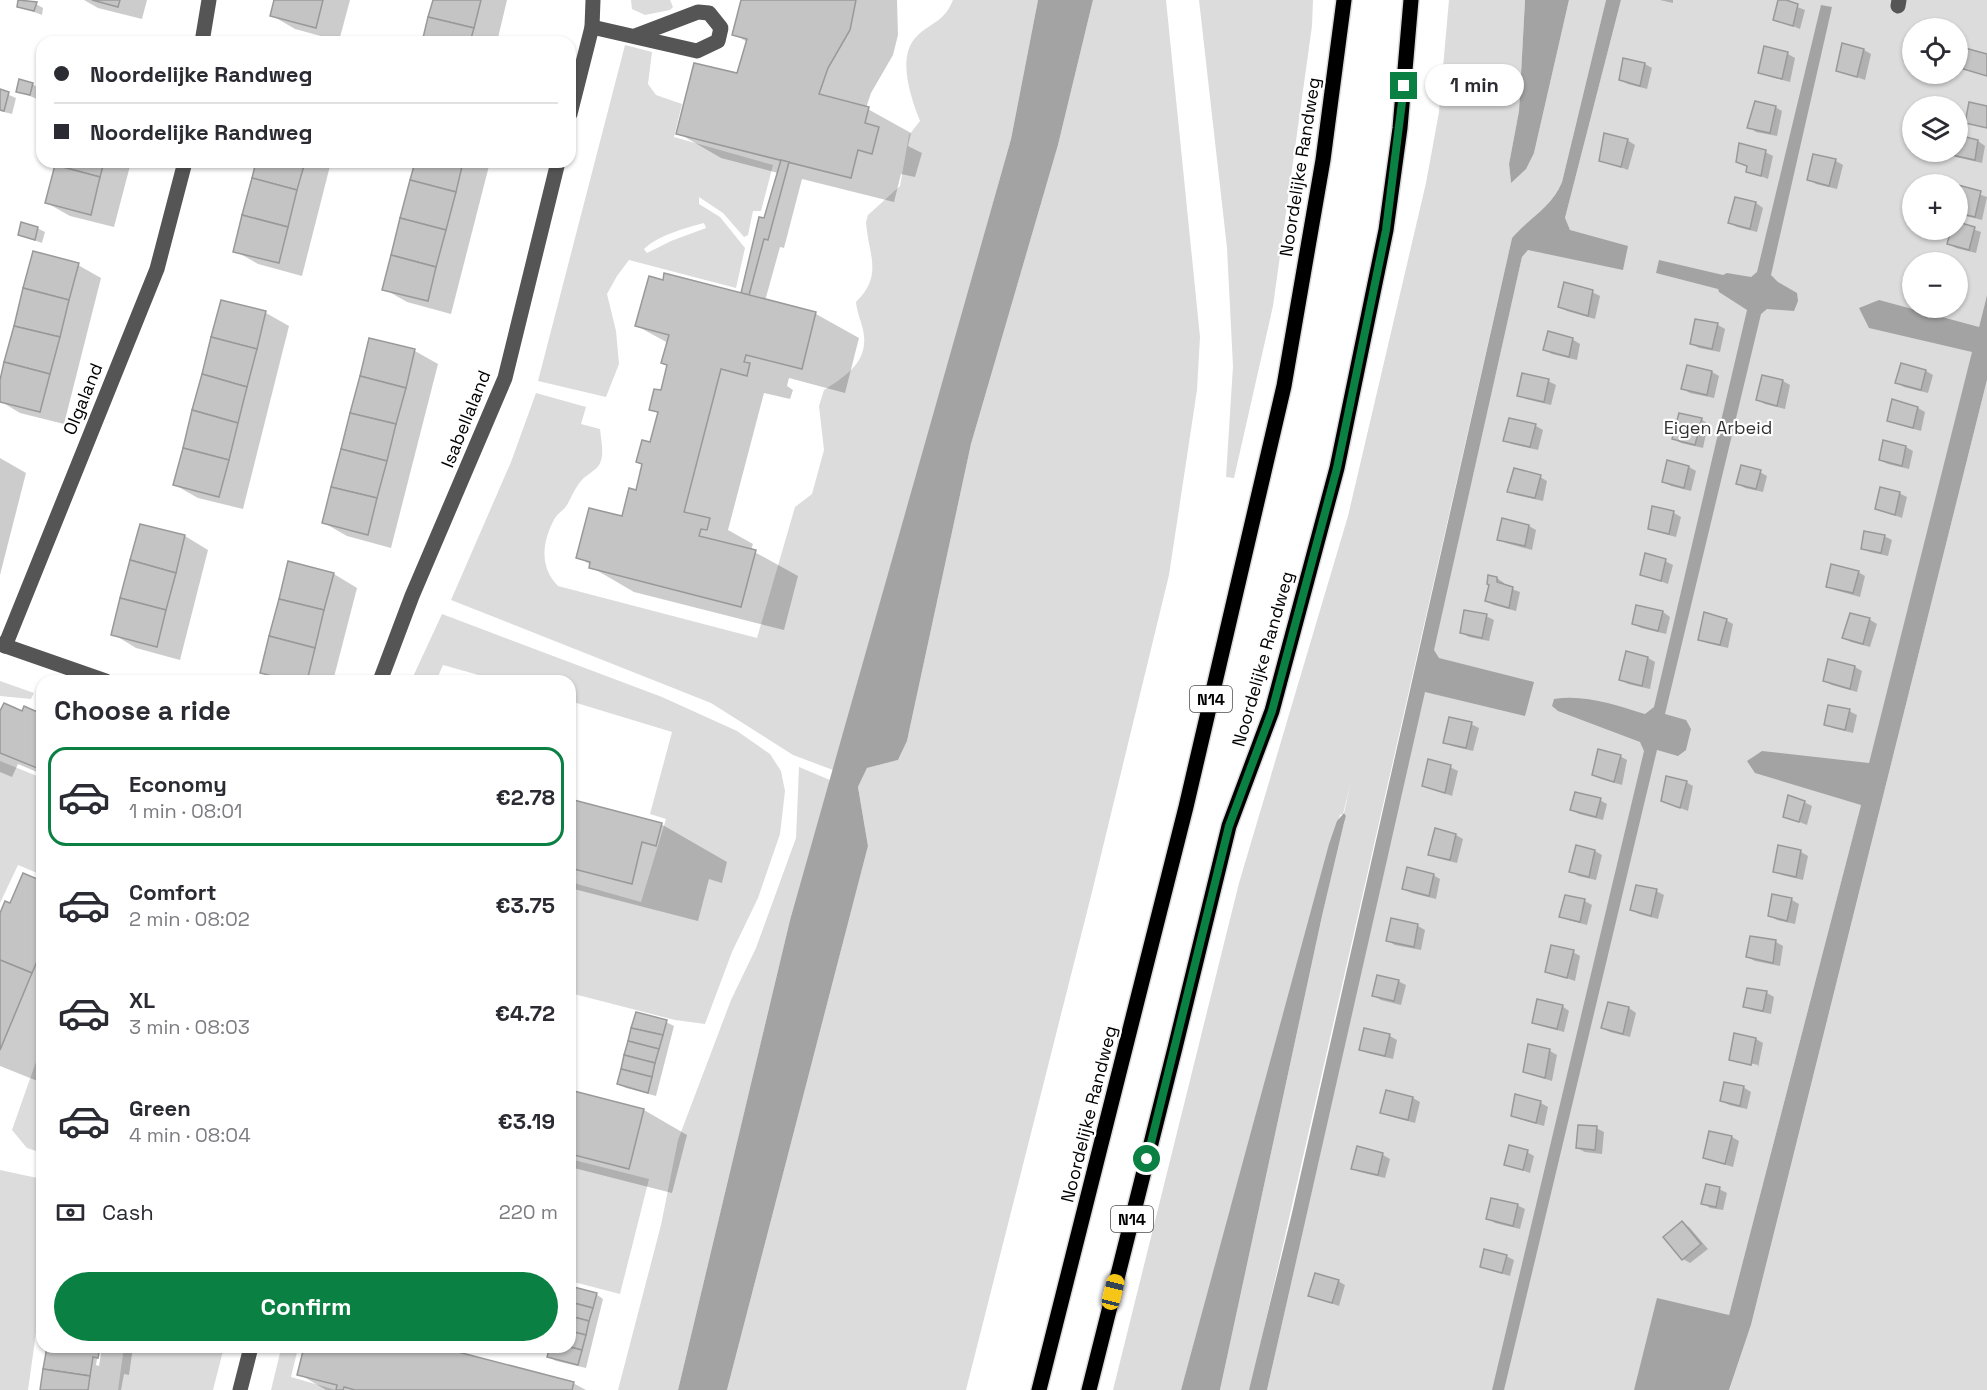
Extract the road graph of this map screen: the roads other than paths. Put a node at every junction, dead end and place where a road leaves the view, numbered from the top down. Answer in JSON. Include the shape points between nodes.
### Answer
{"nodes":[{"id":1,"x":209,"y":0,"type":"edge"},
{"id":2,"x":593,"y":0,"type":"edge"},
{"id":3,"x":1344,"y":0,"type":"edge"},
{"id":4,"x":1411,"y":0,"type":"edge"},
{"id":5,"x":592,"y":27,"type":"junction"},
{"id":6,"x":203,"y":36,"type":"edge"},
{"id":7,"x":635,"y":36,"type":"junction"},
{"id":8,"x":576,"y":90,"type":"edge"},
{"id":9,"x":183,"y":168,"type":"edge"},
{"id":10,"x":557,"y":168,"type":"edge"},
{"id":11,"x":3,"y":645,"type":"edge"},
{"id":12,"x":89,"y":675,"type":"edge"},
{"id":13,"x":382,"y":675,"type":"edge"},
{"id":14,"x":249,"y":1353,"type":"edge"},
{"id":15,"x":240,"y":1390,"type":"edge"},
{"id":16,"x":1040,"y":1390,"type":"edge"},
{"id":17,"x":1089,"y":1390,"type":"edge"}],
"edges":[{"from":1,"to":6,"type":"street"},
{"from":2,"to":5,"type":"street"},
{"from":3,"to":16,"type":"main road","name":"Noordelijke Randweg","number":"N14","via":[[1323,160],[1284,386],[1186,807]]},
{"from":4,"to":17,"type":"main road","name":"Noordelijke Randweg","number":"N14","via":[[1386,230],[1337,468],[1272,711],[1229,826]]},
{"from":5,"to":7,"type":"street"},
{"from":5,"to":8,"type":"street"},
{"from":7,"to":7,"type":"street","via":[[697,51],[718,41],[721,28],[709,13],[698,12]]},
{"from":9,"to":11,"type":"street","name":"Olgaland","via":[[157,269]]},
{"from":10,"to":13,"type":"street","name":"Isabellaland","via":[[505,378]]},
{"from":11,"to":12,"type":"street"},
{"from":14,"to":15,"type":"street"}]}
